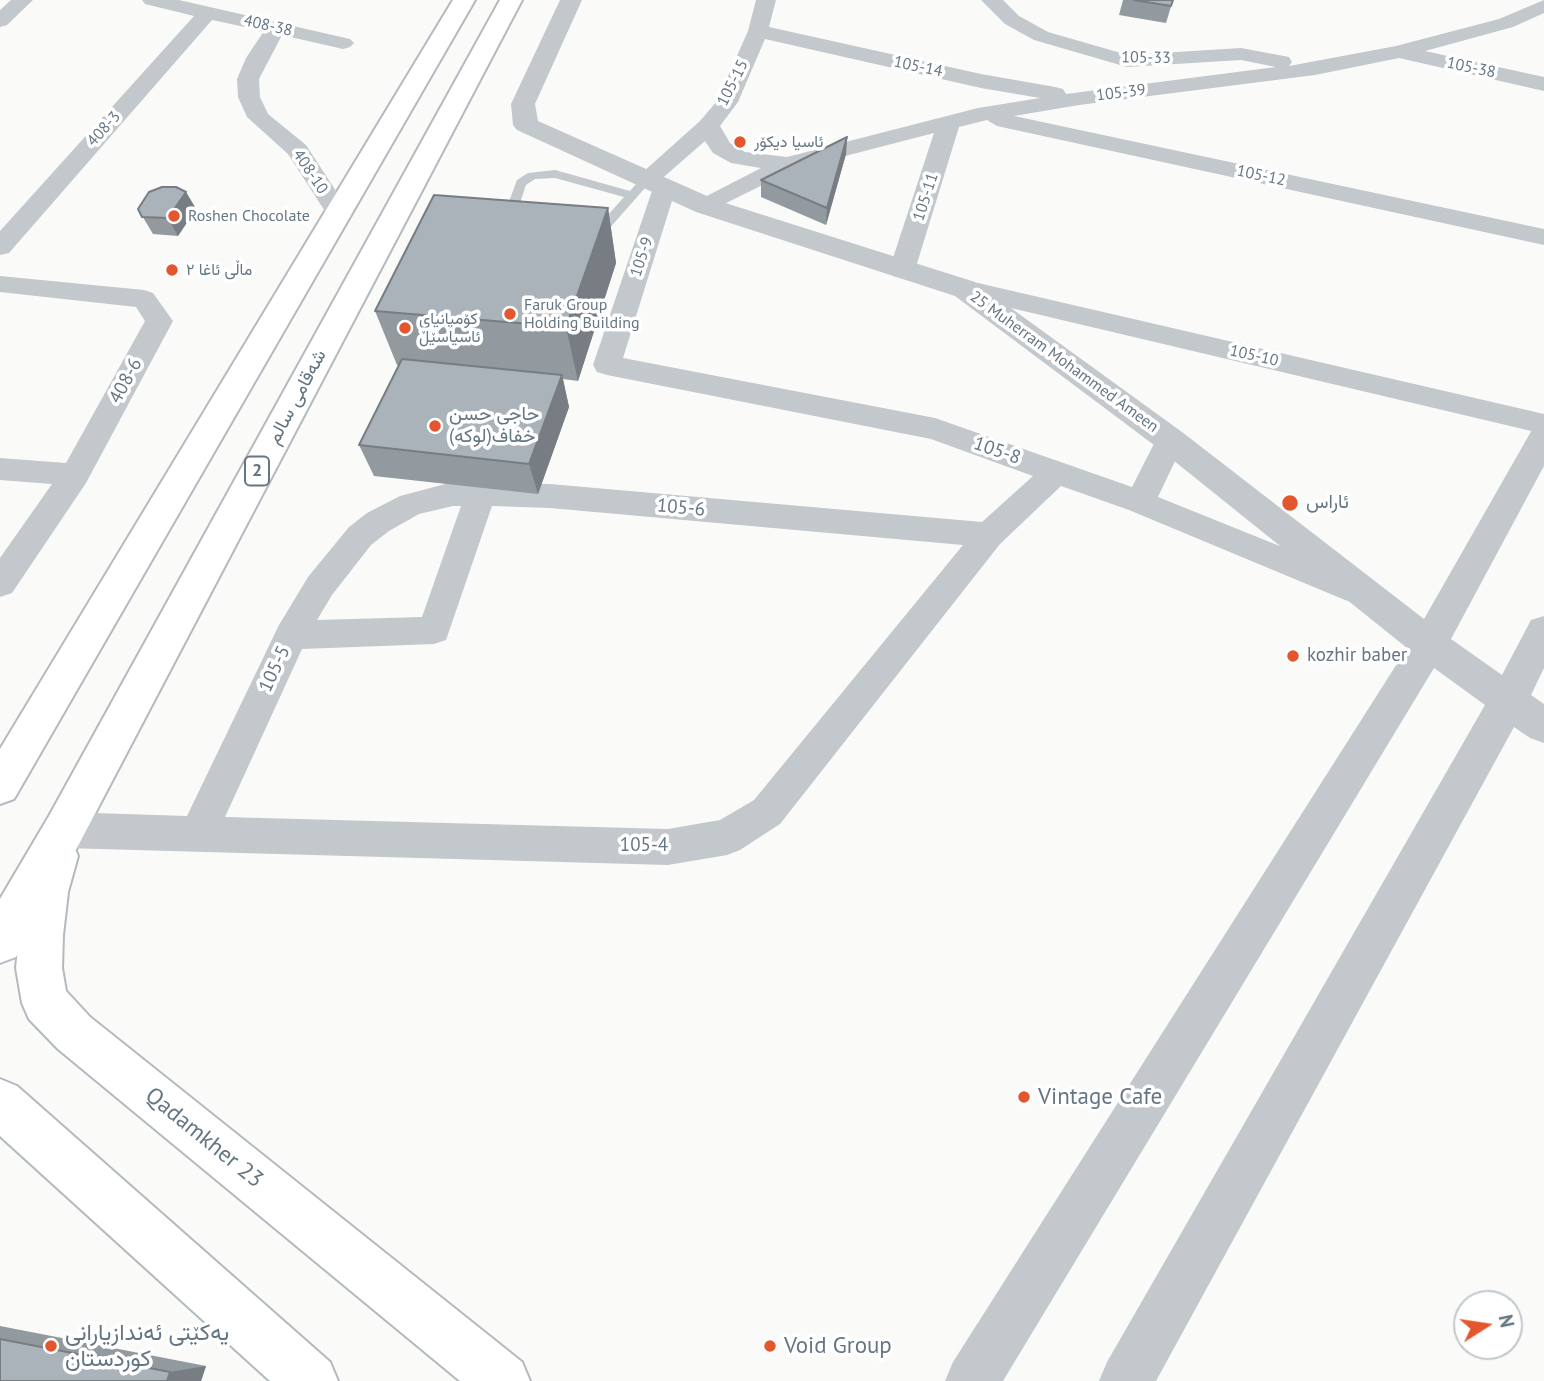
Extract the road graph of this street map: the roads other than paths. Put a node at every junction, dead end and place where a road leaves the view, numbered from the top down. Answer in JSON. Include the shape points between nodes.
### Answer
{"nodes":[{"id":1,"x":23,"y":0,"type":"edge"},
{"id":2,"x":152,"y":0,"type":"edge"},
{"id":3,"x":464,"y":0,"type":"edge"},
{"id":4,"x":511,"y":0,"type":"edge"},
{"id":5,"x":570,"y":0,"type":"edge"},
{"id":6,"x":766,"y":0,"type":"edge"},
{"id":7,"x":991,"y":0,"type":"edge"},
{"id":8,"x":1544,"y":5,"type":"edge"},
{"id":9,"x":208,"y":12,"type":"junction"},
{"id":10,"x":0,"y":22,"type":"edge"},
{"id":11,"x":276,"y":28,"type":"junction"},
{"id":12,"x":758,"y":31,"type":"junction"},
{"id":13,"x":343,"y":43,"type":"dead end"},
{"id":14,"x":1398,"y":52,"type":"junction"},
{"id":15,"x":1315,"y":69,"type":"junction"},
{"id":16,"x":1544,"y":84,"type":"edge"},
{"id":17,"x":1079,"y":98,"type":"junction"},
{"id":18,"x":978,"y":116,"type":"junction"},
{"id":19,"x":949,"y":123,"type":"junction"},
{"id":20,"x":708,"y":126,"type":"junction"},
{"id":21,"x":787,"y":164,"type":"junction"},
{"id":22,"x":647,"y":188,"type":"junction"},
{"id":23,"x":706,"y":206,"type":"junction"},
{"id":24,"x":337,"y":211,"type":"junction"},
{"id":25,"x":528,"y":226,"type":"edge"},
{"id":26,"x":575,"y":230,"type":"edge"},
{"id":27,"x":1544,"y":237,"type":"edge"},
{"id":28,"x":0,"y":247,"type":"edge"},
{"id":29,"x":902,"y":270,"type":"junction"},
{"id":30,"x":0,"y":284,"type":"edge"},
{"id":31,"x":965,"y":289,"type":"junction"},
{"id":32,"x":607,"y":365,"type":"joint"},
{"id":33,"x":1544,"y":424,"type":"edge"},
{"id":34,"x":1544,"y":436,"type":"edge"},
{"id":35,"x":1170,"y":440,"type":"junction"},
{"id":36,"x":0,"y":469,"type":"edge"},
{"id":37,"x":1057,"y":471,"type":"junction"},
{"id":38,"x":75,"y":475,"type":"junction"},
{"id":39,"x":481,"y":494,"type":"junction"},
{"id":40,"x":1140,"y":502,"type":"junction"},
{"id":41,"x":379,"y":522,"type":"joint"},
{"id":42,"x":989,"y":534,"type":"junction"},
{"id":43,"x":0,"y":584,"type":"edge"},
{"id":44,"x":1370,"y":596,"type":"junction"},
{"id":45,"x":1544,"y":633,"type":"edge"},
{"id":46,"x":291,"y":635,"type":"junction"},
{"id":47,"x":1429,"y":644,"type":"junction"},
{"id":48,"x":1526,"y":713,"type":"edge"},
{"id":49,"x":0,"y":786,"type":"edge"},
{"id":50,"x":64,"y":830,"type":"junction"},
{"id":51,"x":198,"y":834,"type":"junction"},
{"id":52,"x":0,"y":941,"type":"edge"},
{"id":53,"x":0,"y":1103,"type":"edge"},
{"id":54,"x":311,"y":1381,"type":"edge"},
{"id":55,"x":503,"y":1381,"type":"edge"},
{"id":56,"x":972,"y":1381,"type":"edge"},
{"id":57,"x":1126,"y":1381,"type":"edge"}],
"edges":[{"from":1,"to":10,"type":"street"},
{"from":2,"to":9,"type":"street","name":"408-38"},
{"from":3,"to":24,"type":"main road"},
{"from":4,"to":50,"type":"main road","name":"شەقامی سالم","number":"2"},
{"from":5,"to":22,"type":"street","name":"25 Muherram Mohammed Ameen","via":[[523,104],[526,125]]},
{"from":6,"to":12,"type":"street","name":"105-15"},
{"from":7,"to":15,"type":"street","name":"105-33","via":[[1012,20],[1041,36],[1127,61],[1241,54]]},
{"from":8,"to":14,"type":"street","name":"105-39","via":[[1506,23]]},
{"from":9,"to":11,"type":"street","name":"408-38"},
{"from":9,"to":28,"type":"street","name":"408-3"},
{"from":11,"to":13,"type":"street","name":"408-38"},
{"from":11,"to":24,"type":"street","name":"408-10","via":[[248,79],[249,97],[258,117],[298,150]]},
{"from":12,"to":17,"type":"street","name":"105-14"},
{"from":12,"to":20,"type":"street","name":"105-15","via":[[727,102]]},
{"from":14,"to":15,"type":"street","name":"105-39"},
{"from":14,"to":16,"type":"street","name":"105-38"},
{"from":15,"to":17,"type":"street","name":"105-39"},
{"from":17,"to":18,"type":"street","name":"105-39"},
{"from":18,"to":19,"type":"street","name":"105-39"},
{"from":18,"to":27,"type":"street","name":"105-12"},
{"from":19,"to":21,"type":"street","name":"105-39"},
{"from":19,"to":29,"type":"street","name":"105-11"},
{"from":20,"to":21,"type":"street","via":[[721,148],[739,158]]},
{"from":20,"to":22,"type":"street","name":"105-15"},
{"from":21,"to":23,"type":"street","name":"105-39"},
{"from":22,"to":23,"type":"street","name":"25 Muherram Mohammed Ameen"},
{"from":22,"to":25,"type":"lane","via":[[555,174],[532,176],[521,183],[510,215],[518,224]]},
{"from":22,"to":26,"type":"lane","via":[[604,226]]},
{"from":22,"to":32,"type":"street","name":"105-9"},
{"from":23,"to":29,"type":"street","name":"25 Muherram Mohammed Ameen"},
{"from":24,"to":49,"type":"main road"},
{"from":29,"to":31,"type":"street","name":"25 Muherram Mohammed Ameen"},
{"from":30,"to":38,"type":"street","name":"408-6","via":[[145,299],[159,321]]},
{"from":31,"to":33,"type":"street","name":"105-10"},
{"from":31,"to":35,"type":"street","name":"25 Muherram Mohammed Ameen"},
{"from":32,"to":37,"type":"street","name":"105-8","via":[[935,429]]},
{"from":34,"to":47,"type":"street"},
{"from":35,"to":40,"type":"street"},
{"from":35,"to":44,"type":"street","name":"25 Muherram Mohammed Ameen"},
{"from":36,"to":38,"type":"street"},
{"from":37,"to":40,"type":"street","name":"105-8"},
{"from":37,"to":42,"type":"street","name":"105-4"},
{"from":38,"to":43,"type":"street","name":"408-6"},
{"from":39,"to":41,"type":"street","name":"105-6","via":[[422,501]]},
{"from":39,"to":42,"type":"street","name":"105-6"},
{"from":39,"to":46,"type":"street","via":[[434,630]]},
{"from":40,"to":44,"type":"street","name":"105-8"},
{"from":41,"to":46,"type":"street","name":"105-5","via":[[333,566]]},
{"from":42,"to":51,"type":"street","name":"105-4","via":[[767,812],[727,836],[668,848]]},
{"from":44,"to":47,"type":"street","name":"25 Muherram Mohammed Ameen"},
{"from":45,"to":48,"type":"street"},
{"from":46,"to":51,"type":"street","name":"105-5"},
{"from":47,"to":48,"type":"street","name":"25 Muherram Mohammed Ameen"},
{"from":47,"to":56,"type":"street"},
{"from":48,"to":57,"type":"street"},
{"from":50,"to":51,"type":"street","name":"105-4"},
{"from":50,"to":52,"type":"main road","name":"شەقامی سالم","number":"2"},
{"from":50,"to":55,"type":"main road","name":"Qadamkher 23","via":[[46,892],[41,935],[39,968],[45,1003],[74,1033]]},
{"from":53,"to":54,"type":"main road"}]}
